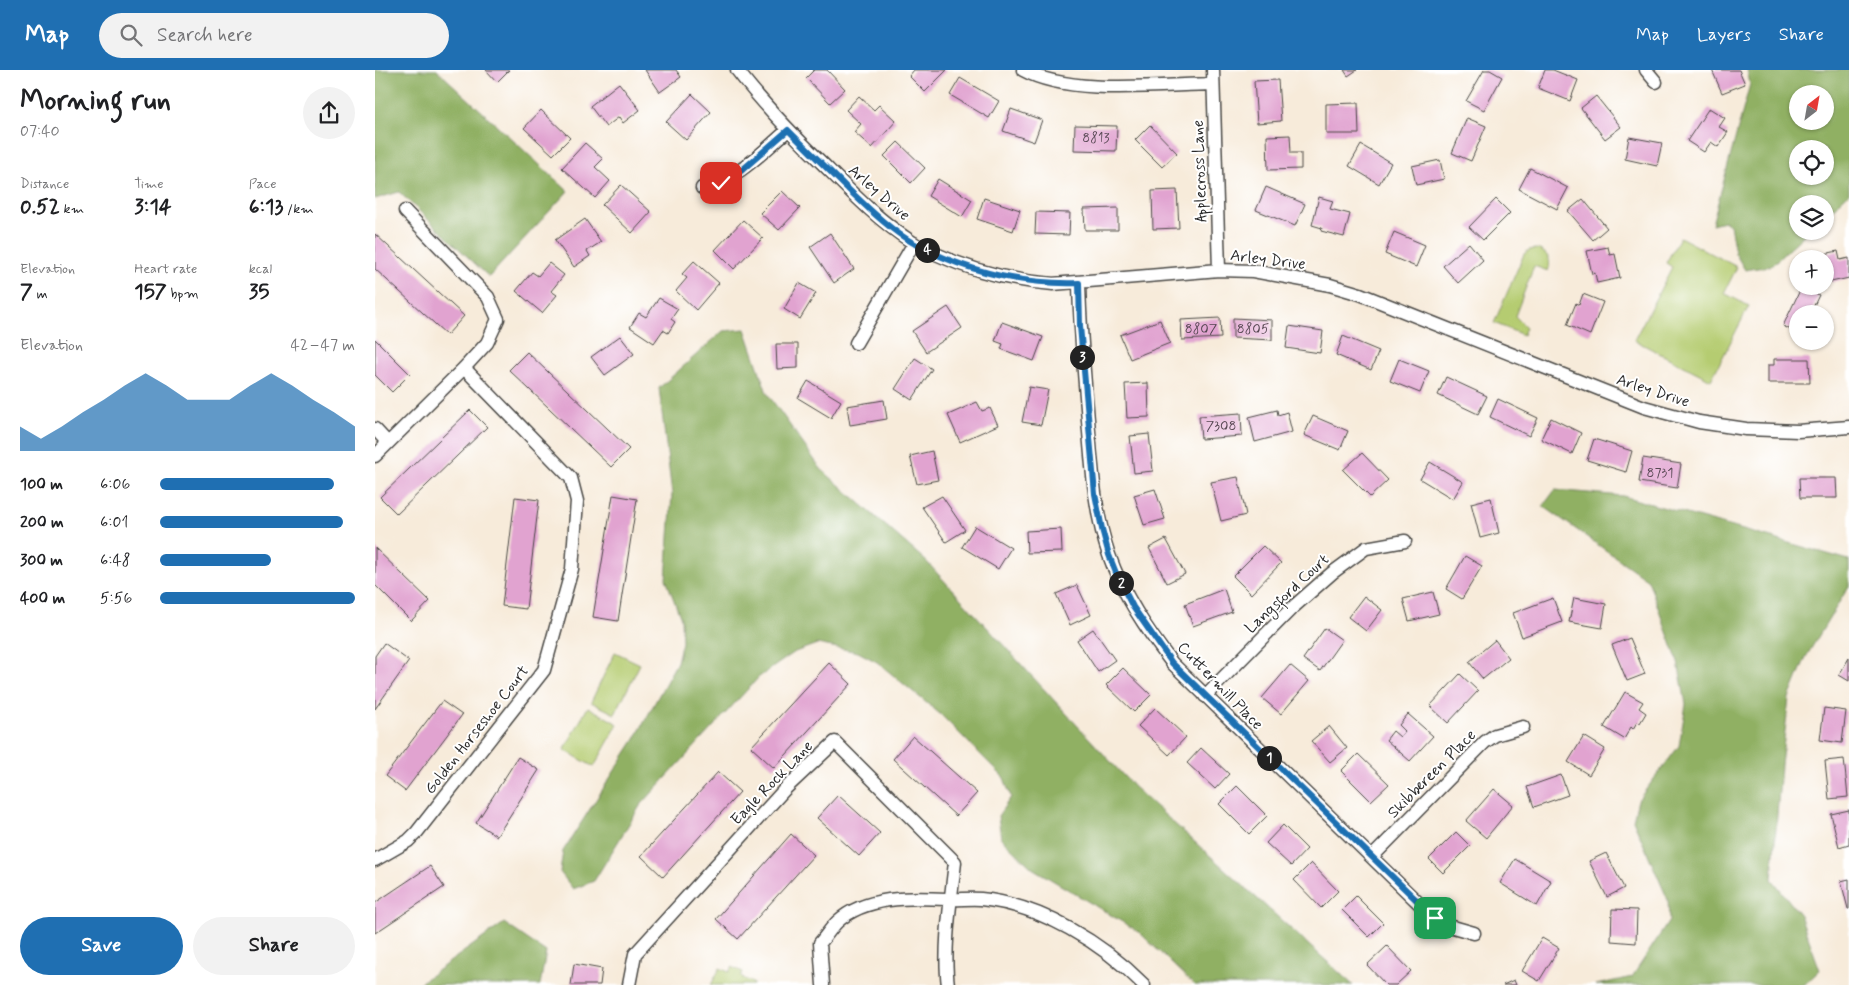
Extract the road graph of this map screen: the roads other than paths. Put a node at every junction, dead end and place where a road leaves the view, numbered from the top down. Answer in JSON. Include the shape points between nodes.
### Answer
{"nodes":[{"id":1,"x":737,"y":70,"type":"edge"},
{"id":2,"x":1023,"y":70,"type":"edge"},
{"id":3,"x":1213,"y":70,"type":"edge"},
{"id":4,"x":1646,"y":70,"type":"edge"},
{"id":5,"x":1656,"y":82,"type":"dead end"},
{"id":6,"x":1213,"y":84,"type":"junction"},
{"id":7,"x":788,"y":130,"type":"junction"},
{"id":8,"x":701,"y":188,"type":"dead end"},
{"id":9,"x":405,"y":211,"type":"dead end"},
{"id":10,"x":914,"y":244,"type":"junction"},
{"id":11,"x":1219,"y":270,"type":"junction"},
{"id":12,"x":1079,"y":283,"type":"junction"},
{"id":13,"x":856,"y":343,"type":"dead end"},
{"id":14,"x":464,"y":368,"type":"junction"},
{"id":15,"x":1849,"y":427,"type":"edge"},
{"id":16,"x":375,"y":429,"type":"edge"},
{"id":17,"x":389,"y":443,"type":"junction"},
{"id":18,"x":375,"y":456,"type":"edge"},
{"id":19,"x":1405,"y":542,"type":"dead end"},
{"id":20,"x":1205,"y":696,"type":"junction"},
{"id":21,"x":1523,"y":727,"type":"dead end"},
{"id":22,"x":1372,"y":857,"type":"junction"},
{"id":23,"x":375,"y":860,"type":"edge"},
{"id":24,"x":951,"y":899,"type":"junction"},
{"id":25,"x":1474,"y":933,"type":"dead end"},
{"id":26,"x":629,"y":985,"type":"edge"},
{"id":27,"x":823,"y":985,"type":"edge"},
{"id":28,"x":948,"y":985,"type":"edge"},
{"id":29,"x":1144,"y":985,"type":"edge"}],
"edges":[{"from":1,"to":7,"type":"street","name":"Arley Drive"},
{"from":2,"to":6,"type":"street","via":[[1041,78],[1075,85]]},
{"from":3,"to":6,"type":"street","name":"Applecross Lane"},
{"from":4,"to":5,"type":"street"},
{"from":6,"to":11,"type":"street","name":"Applecross Lane"},
{"from":7,"to":8,"type":"street","via":[[741,171],[721,183]]},
{"from":7,"to":10,"type":"street","name":"Arley Drive","via":[[865,206]]},
{"from":9,"to":14,"type":"street","via":[[488,297],[498,319],[487,343]]},
{"from":10,"to":12,"type":"street","name":"Arley Drive","via":[[990,274],[1039,283]]},
{"from":10,"to":13,"type":"street"},
{"from":11,"to":12,"type":"street","name":"Arley Drive"},
{"from":11,"to":15,"type":"street","name":"Arley Drive","via":[[1253,271],[1337,287],[1644,407],[1699,422],[1746,429],[1798,431]]},
{"from":12,"to":20,"type":"street","name":"Cuttermill Place","via":[[1095,494],[1109,555],[1133,607],[1151,635],[1172,663]]},
{"from":14,"to":17,"type":"street"},
{"from":14,"to":23,"type":"street","name":"Golden Horseshoe Court","via":[[571,478],[577,500],[572,570],[544,670],[417,832]]},
{"from":16,"to":17,"type":"street"},
{"from":17,"to":18,"type":"street"},
{"from":19,"to":20,"type":"street","name":"Langsford Court","via":[[1365,548],[1332,573],[1291,609]]},
{"from":20,"to":22,"type":"street","name":"Cuttermill Place"},
{"from":21,"to":22,"type":"street","name":"Skibbereen Place","via":[[1495,735],[1485,742]]},
{"from":22,"to":25,"type":"street","name":"Cuttermill Place","via":[[1435,918],[1446,926]]},
{"from":24,"to":26,"type":"street","name":"Eagle Rock Lane","via":[[955,862],[835,742],[785,789],[635,954]]},
{"from":24,"to":27,"type":"street","via":[[916,897],[884,901],[859,908],[837,922],[820,943]]},
{"from":24,"to":28,"type":"street","via":[[946,970]]},
{"from":24,"to":29,"type":"street","via":[[981,899],[1034,913],[1062,925],[1109,954]]}]}
